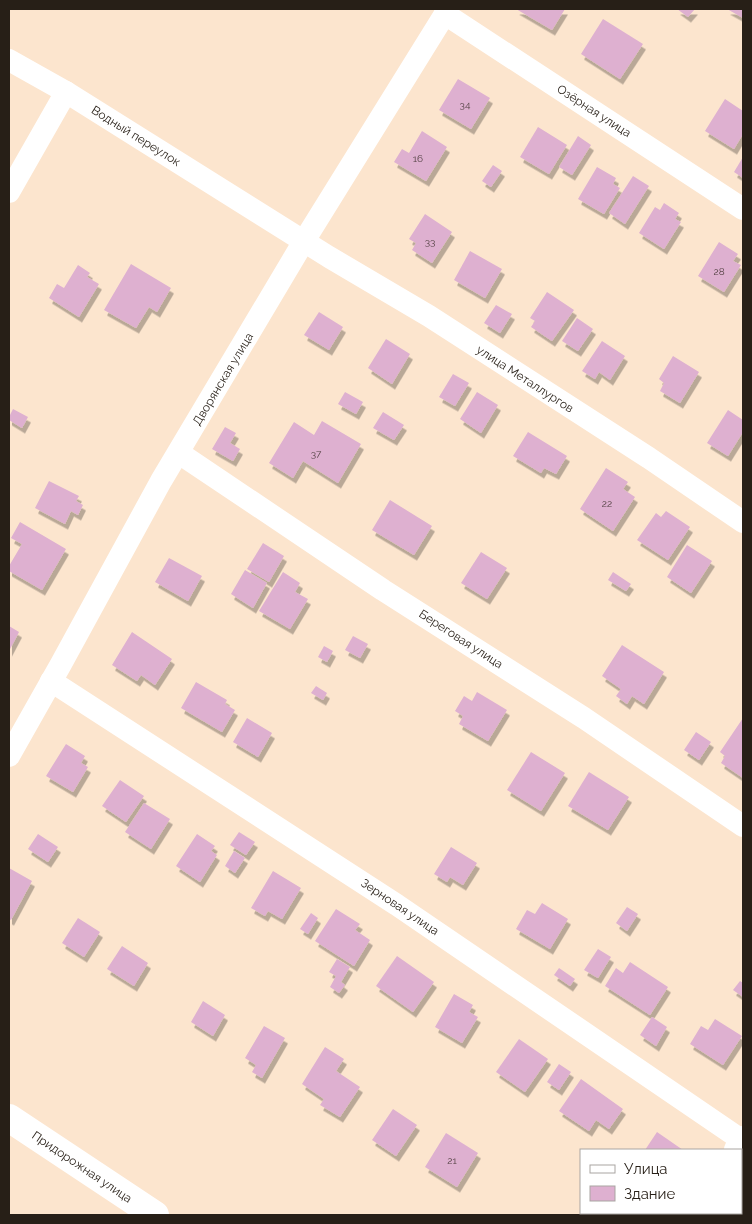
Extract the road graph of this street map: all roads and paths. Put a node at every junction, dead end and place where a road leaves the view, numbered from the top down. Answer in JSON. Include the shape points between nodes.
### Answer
{"nodes":[{"id":1,"x":447,"y":11,"type":"edge"},
{"id":2,"x":9,"y":60,"type":"edge"},
{"id":3,"x":66,"y":92,"type":"junction"},
{"id":4,"x":9,"y":192,"type":"edge"},
{"id":5,"x":743,"y":209,"type":"edge"},
{"id":6,"x":304,"y":241,"type":"junction"},
{"id":7,"x":179,"y":453,"type":"junction"},
{"id":8,"x":743,"y":522,"type":"edge"},
{"id":9,"x":51,"y":681,"type":"junction"},
{"id":10,"x":9,"y":756,"type":"edge"},
{"id":11,"x":743,"y":826,"type":"edge"},
{"id":12,"x":9,"y":1118,"type":"edge"},
{"id":13,"x":743,"y":1141,"type":"edge"},
{"id":14,"x":155,"y":1215,"type":"edge"}],
"edges":[{"from":1,"to":5,"type":"street","name":"Озёрная улица"},
{"from":1,"to":6,"type":"street","name":"Дворянская улица"},
{"from":2,"to":3,"type":"street"},
{"from":3,"to":4,"type":"street"},
{"from":3,"to":6,"type":"street","name":"Водный переулок"},
{"from":6,"to":7,"type":"street","name":"Дворянская улица"},
{"from":6,"to":8,"type":"street","name":"улица Металлургов","via":[[429,316]]},
{"from":7,"to":9,"type":"street","name":"Дворянская улица"},
{"from":7,"to":11,"type":"street","name":"Береговая улица"},
{"from":9,"to":10,"type":"street","name":"Дворянская улица"},
{"from":9,"to":13,"type":"street","name":"Зерновая улица","via":[[397,905]]},
{"from":12,"to":14,"type":"street","name":"Придорожная улица"}]}
